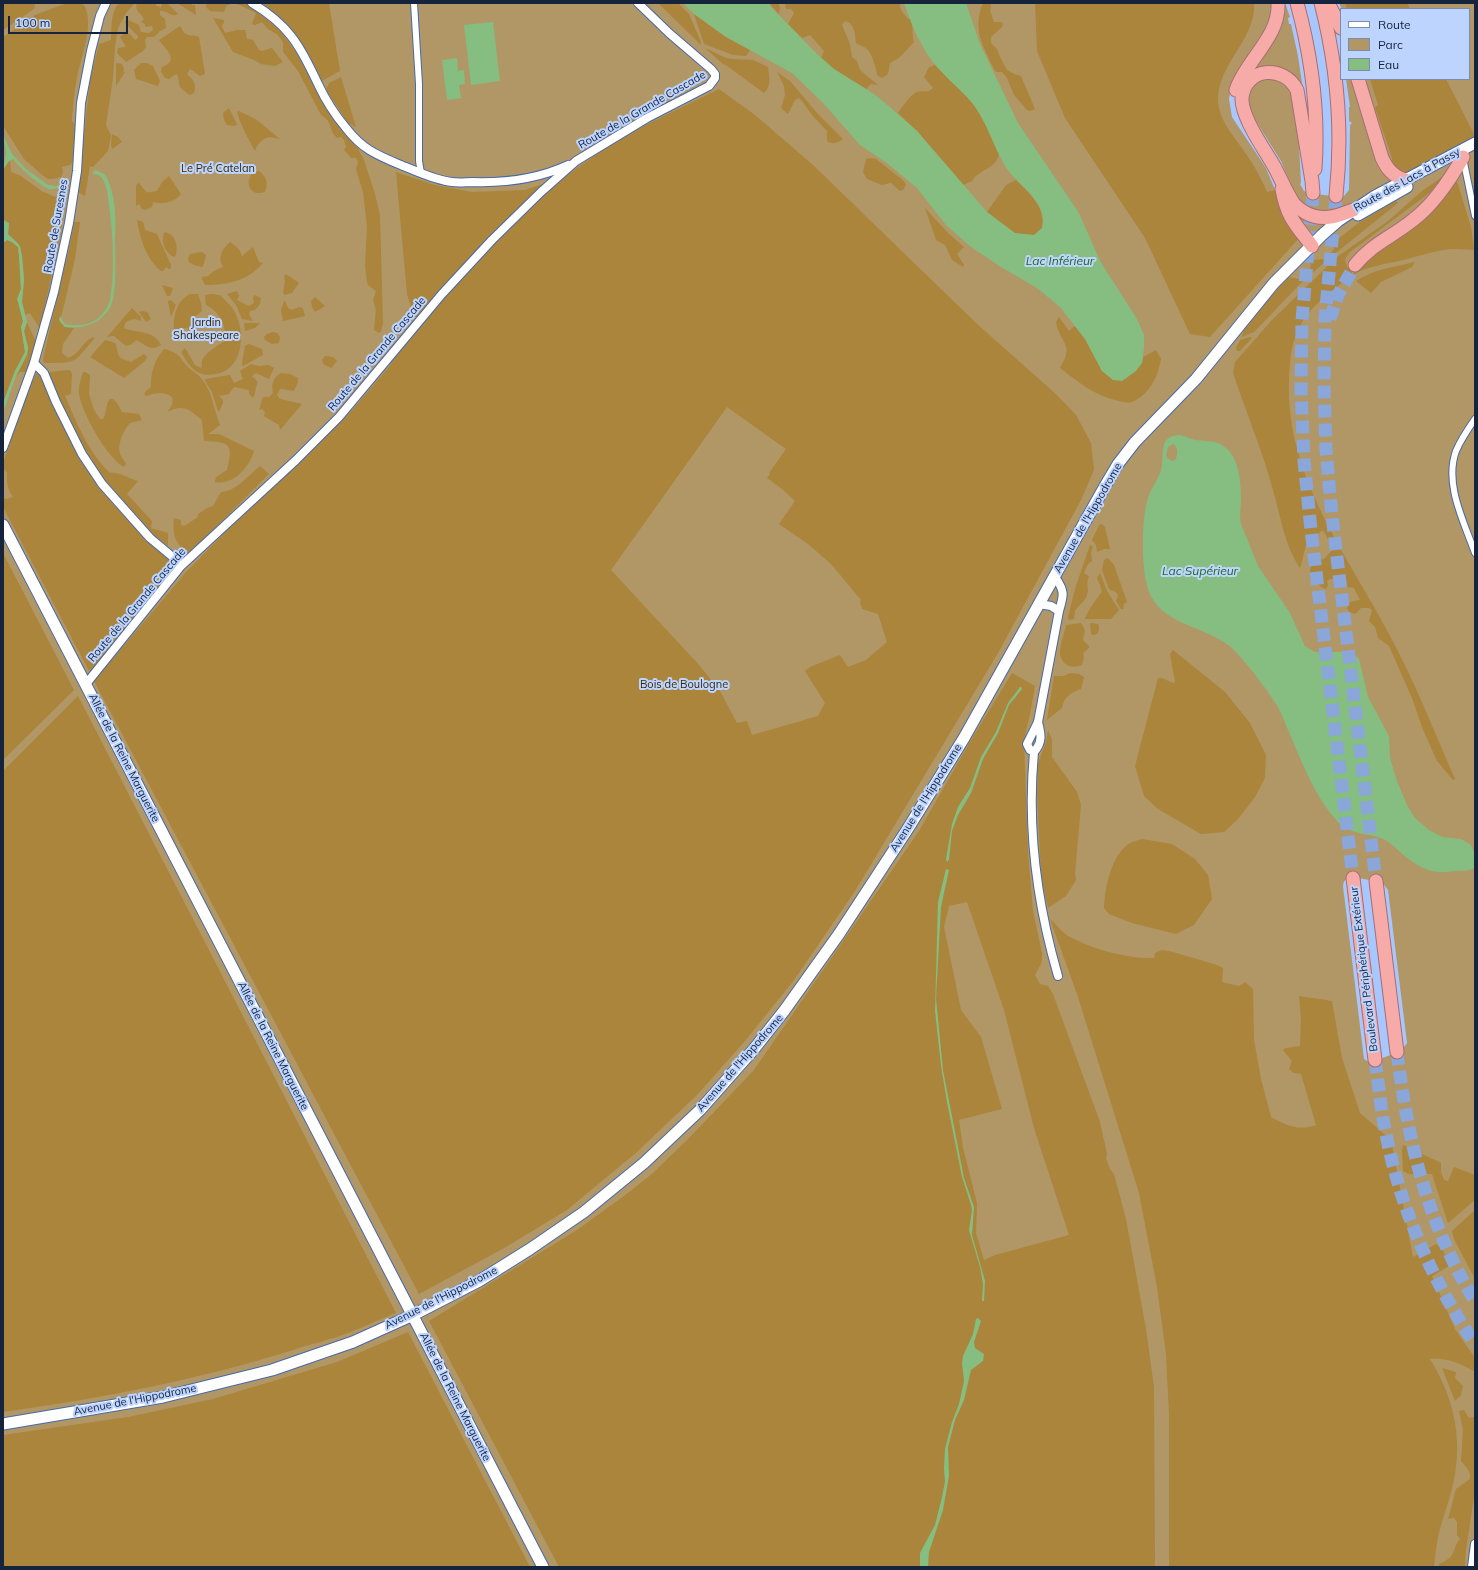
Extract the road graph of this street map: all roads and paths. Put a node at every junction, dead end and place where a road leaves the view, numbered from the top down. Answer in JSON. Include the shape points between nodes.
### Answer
{"nodes":[{"id":1,"x":106,"y":3,"type":"edge"},
{"id":2,"x":252,"y":3,"type":"edge"},
{"id":3,"x":414,"y":3,"type":"edge"},
{"id":4,"x":638,"y":3,"type":"edge"},
{"id":5,"x":1278,"y":3,"type":"edge"},
{"id":6,"x":1297,"y":3,"type":"edge"},
{"id":7,"x":1321,"y":3,"type":"edge"},
{"id":8,"x":1328,"y":3,"type":"edge"},
{"id":9,"x":1340,"y":26,"type":"edge"},
{"id":10,"x":1358,"y":80,"type":"edge"},
{"id":11,"x":1475,"y":143,"type":"edge"},
{"id":12,"x":1263,"y":148,"type":"junction"},
{"id":13,"x":1475,"y":151,"type":"edge"},
{"id":14,"x":1463,"y":157,"type":"junction"},
{"id":15,"x":576,"y":161,"type":"junction"},
{"id":16,"x":421,"y":173,"type":"junction"},
{"id":17,"x":1405,"y":180,"type":"junction"},
{"id":18,"x":1281,"y":182,"type":"junction"},
{"id":19,"x":1336,"y":196,"type":"tunnel mouth"},
{"id":20,"x":1353,"y":210,"type":"junction"},
{"id":21,"x":1475,"y":216,"type":"edge"},
{"id":22,"x":1322,"y":236,"type":"junction"},
{"id":23,"x":1312,"y":246,"type":"junction"},
{"id":24,"x":1355,"y":265,"type":"tunnel mouth"},
{"id":25,"x":34,"y":363,"type":"junction"},
{"id":26,"x":1207,"y":366,"type":"joint"},
{"id":27,"x":1475,"y":419,"type":"edge"},
{"id":28,"x":3,"y":448,"type":"edge"},
{"id":29,"x":3,"y":525,"type":"edge"},
{"id":30,"x":1475,"y":553,"type":"edge"},
{"id":31,"x":181,"y":566,"type":"junction"},
{"id":32,"x":1055,"y":577,"type":"junction"},
{"id":33,"x":1039,"y":604,"type":"junction"},
{"id":34,"x":1059,"y":611,"type":"junction"},
{"id":35,"x":86,"y":684,"type":"junction"},
{"id":36,"x":1038,"y":722,"type":"junction"},
{"id":37,"x":1034,"y":752,"type":"junction"},
{"id":38,"x":1353,"y":878,"type":"tunnel mouth"},
{"id":39,"x":1376,"y":881,"type":"tunnel mouth"},
{"id":40,"x":1058,"y":976,"type":"dead end"},
{"id":41,"x":1397,"y":1052,"type":"tunnel mouth"},
{"id":42,"x":1375,"y":1060,"type":"tunnel mouth"},
{"id":43,"x":413,"y":1315,"type":"junction"},
{"id":44,"x":3,"y":1424,"type":"edge"},
{"id":45,"x":1475,"y":1544,"type":"edge"},
{"id":46,"x":543,"y":1567,"type":"edge"},
{"id":47,"x":1472,"y":1567,"type":"edge"}],
"edges":[{"from":1,"to":25,"type":"street","name":"Route de Suresnes","via":[[91,51],[81,103],[77,171],[69,223],[54,292]]},
{"from":2,"to":16,"type":"street","via":[[280,24],[291,36],[323,94],[346,128],[362,145],[376,155]]},
{"from":3,"to":16,"type":"street"},
{"from":4,"to":15,"type":"street","name":"Route de la Grande Cascade","via":[[668,34],[711,70],[715,77],[706,88],[647,118]]},
{"from":5,"to":12,"type":"highway","via":[[1278,16],[1273,30],[1237,85],[1234,96],[1235,111],[1239,119]]},
{"from":6,"to":12,"type":"highway","via":[[1309,51],[1316,103],[1313,193],[1297,90],[1288,78],[1274,72],[1260,74],[1252,79],[1242,97],[1244,111]]},
{"from":7,"to":19,"type":"highway","via":[[1337,99]]},
{"from":8,"to":9,"type":"highway"},
{"from":10,"to":17,"type":"highway","via":[[1386,167],[1392,174]]},
{"from":11,"to":17,"type":"main road","name":"Route des Lacs à Passy"},
{"from":12,"to":18,"type":"highway"},
{"from":13,"to":14,"type":"main road","name":"Route des Lacs à Passy"},
{"from":14,"to":21,"type":"street"},
{"from":14,"to":22,"type":"main road","name":"Route des Lacs à Passy"},
{"from":14,"to":24,"type":"highway","via":[[1422,213],[1373,246]]},
{"from":15,"to":16,"type":"street","via":[[539,176],[499,182],[452,182]]},
{"from":15,"to":31,"type":"street","name":"Route de la Grande Cascade","via":[[535,197],[442,294],[339,417]]},
{"from":17,"to":20,"type":"main road","name":"Route des Lacs à Passy"},
{"from":18,"to":20,"type":"highway","via":[[1297,206],[1309,214],[1328,218]]},
{"from":18,"to":23,"type":"highway","via":[[1287,212]]},
{"from":20,"to":22,"type":"main road","name":"Route des Lacs à Passy"},
{"from":22,"to":23,"type":"main road","name":"Route des Lacs à Passy"},
{"from":23,"to":26,"type":"main road","name":"Route des Lacs à Passy","via":[[1274,283]]},
{"from":25,"to":28,"type":"street","name":"Route de Suresnes"},
{"from":25,"to":31,"type":"street","via":[[44,373],[82,454],[102,484],[150,538]]},
{"from":26,"to":32,"type":"main road","name":"Avenue de l'Hippodrome","via":[[1140,436],[1118,464]]},
{"from":27,"to":30,"type":"street","via":[[1461,440],[1453,464],[1456,497]]},
{"from":29,"to":35,"type":"main road","name":"Allée de la Reine Marguerite"},
{"from":31,"to":35,"type":"street","name":"Route de la Grande Cascade"},
{"from":32,"to":33,"type":"main road","name":"Avenue de l'Hippodrome"},
{"from":32,"to":34,"type":"street","via":[[1064,596]]},
{"from":33,"to":34,"type":"street","via":[[1051,606]]},
{"from":33,"to":43,"type":"main road","name":"Avenue de l'Hippodrome","via":[[964,738],[907,830],[839,934],[754,1049],[700,1110],[644,1163],[584,1212],[479,1281]]},
{"from":34,"to":36,"type":"street"},
{"from":35,"to":43,"type":"main road","name":"Allée de la Reine Marguerite"},
{"from":36,"to":37,"type":"street","via":[[1042,735],[1040,746]]},
{"from":36,"to":37,"type":"street","via":[[1027,744]]},
{"from":37,"to":40,"type":"street","via":[[1031,781],[1035,863],[1042,912]]},
{"from":38,"to":42,"type":"highway","name":"Boulevard Périphérique Extérieur"},
{"from":39,"to":41,"type":"highway"},
{"from":43,"to":44,"type":"main road","name":"Avenue de l'Hippodrome","via":[[353,1342],[272,1370],[163,1397]]},
{"from":43,"to":46,"type":"main road","name":"Allée de la Reine Marguerite"},
{"from":45,"to":47,"type":"street"}]}
